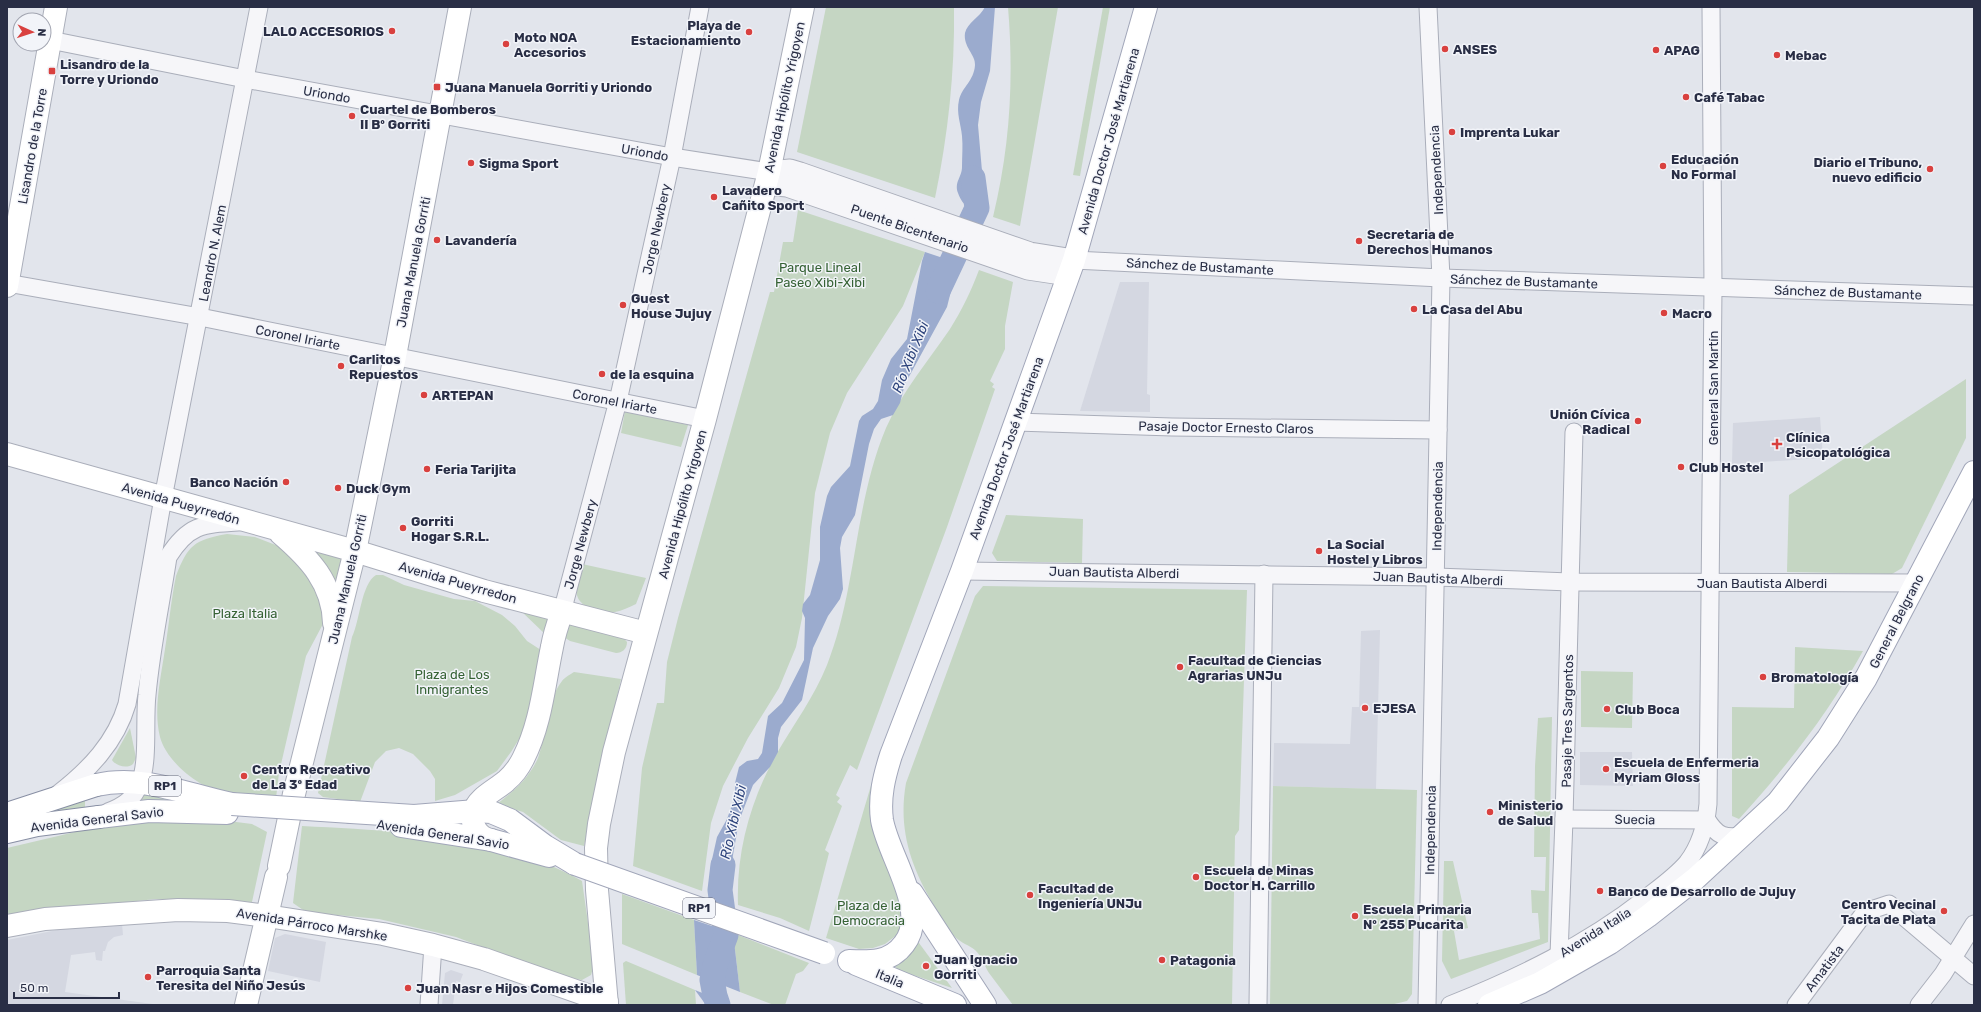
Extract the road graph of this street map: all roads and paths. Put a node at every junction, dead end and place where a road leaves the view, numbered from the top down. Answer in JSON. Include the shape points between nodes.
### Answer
{"nodes":[{"id":1,"x":56,"y":7,"type":"edge"},
{"id":2,"x":259,"y":7,"type":"edge"},
{"id":3,"x":460,"y":7,"type":"edge"},
{"id":4,"x":700,"y":7,"type":"edge"},
{"id":5,"x":803,"y":7,"type":"edge"},
{"id":6,"x":1146,"y":7,"type":"edge"},
{"id":7,"x":1428,"y":7,"type":"edge"},
{"id":8,"x":1711,"y":7,"type":"edge"},
{"id":9,"x":52,"y":29,"type":"edge"},
{"id":10,"x":52,"y":40,"type":"edge"},
{"id":11,"x":48,"y":52,"type":"edge"},
{"id":12,"x":245,"y":79,"type":"junction"},
{"id":13,"x":440,"y":114,"type":"junction"},
{"id":14,"x":672,"y":157,"type":"junction"},
{"id":15,"x":768,"y":178,"type":"junction"},
{"id":16,"x":1071,"y":267,"type":"junction"},
{"id":17,"x":1441,"y":278,"type":"junction"},
{"id":18,"x":7,"y":284,"type":"edge"},
{"id":19,"x":1714,"y":288,"type":"junction"},
{"id":20,"x":1974,"y":296,"type":"edge"},
{"id":21,"x":200,"y":317,"type":"junction"},
{"id":22,"x":395,"y":356,"type":"junction"},
{"id":23,"x":618,"y":401,"type":"junction"},
{"id":24,"x":705,"y":419,"type":"junction"},
{"id":25,"x":1015,"y":422,"type":"junction"},
{"id":26,"x":1438,"y":430,"type":"junction"},
{"id":27,"x":1574,"y":432,"type":"dead end"},
{"id":28,"x":7,"y":454,"type":"edge"},
{"id":29,"x":1974,"y":472,"type":"edge"},
{"id":30,"x":163,"y":498,"type":"junction"},
{"id":31,"x":245,"y":521,"type":"junction"},
{"id":32,"x":277,"y":530,"type":"junction"},
{"id":33,"x":355,"y":551,"type":"junction"},
{"id":34,"x":962,"y":571,"type":"junction"},
{"id":35,"x":1264,"y":574,"type":"junction"},
{"id":36,"x":1436,"y":577,"type":"junction"},
{"id":37,"x":1570,"y":582,"type":"junction"},
{"id":38,"x":1711,"y":583,"type":"junction"},
{"id":39,"x":1915,"y":583,"type":"junction"},
{"id":40,"x":562,"y":612,"type":"junction"},
{"id":41,"x":646,"y":633,"type":"junction"},
{"id":42,"x":334,"y":636,"type":"junction"},
{"id":43,"x":140,"y":782,"type":"junction"},
{"id":44,"x":495,"y":790,"type":"junction"},
{"id":45,"x":48,"y":801,"type":"junction"},
{"id":46,"x":232,"y":809,"type":"junction"},
{"id":47,"x":474,"y":811,"type":"junction"},
{"id":48,"x":7,"y":814,"type":"edge"},
{"id":49,"x":440,"y":814,"type":"junction"},
{"id":50,"x":351,"y":816,"type":"junction"},
{"id":51,"x":99,"y":817,"type":"junction"},
{"id":52,"x":1564,"y":819,"type":"junction"},
{"id":53,"x":1707,"y":820,"type":"junction"},
{"id":54,"x":7,"y":832,"type":"edge"},
{"id":55,"x":1744,"y":836,"type":"junction"},
{"id":56,"x":491,"y":840,"type":"junction"},
{"id":57,"x":575,"y":864,"type":"junction"},
{"id":58,"x":905,"y":884,"type":"junction"},
{"id":59,"x":267,"y":916,"type":"junction"},
{"id":60,"x":1974,"y":924,"type":"edge"},
{"id":61,"x":7,"y":926,"type":"edge"},
{"id":62,"x":433,"y":945,"type":"junction"},
{"id":63,"x":1559,"y":955,"type":"junction"},
{"id":64,"x":1952,"y":958,"type":"junction"},
{"id":65,"x":849,"y":961,"type":"junction"},
{"id":66,"x":1974,"y":976,"type":"edge"},
{"id":67,"x":607,"y":1004,"type":"edge"},
{"id":68,"x":246,"y":1005,"type":"edge"},
{"id":69,"x":429,"y":1005,"type":"edge"},
{"id":70,"x":955,"y":1005,"type":"edge"},
{"id":71,"x":985,"y":1005,"type":"edge"},
{"id":72,"x":1258,"y":1005,"type":"edge"},
{"id":73,"x":1427,"y":1005,"type":"edge"},
{"id":74,"x":1450,"y":1005,"type":"edge"},
{"id":75,"x":1489,"y":1005,"type":"edge"},
{"id":76,"x":1796,"y":1005,"type":"edge"},
{"id":77,"x":1919,"y":1005,"type":"edge"}],
"edges":[{"from":1,"to":9,"type":"main road","name":"Lisandro de la Torre"},
{"from":2,"to":12,"type":"street","name":"Leandro N. Alem"},
{"from":3,"to":13,"type":"main road","name":"Juana Manuela Gorriti"},
{"from":4,"to":14,"type":"street","name":"Jorge Newbery"},
{"from":5,"to":15,"type":"main road","name":"Avenida Hipólito Yrigoyen"},
{"from":6,"to":16,"type":"main road","name":"Avenida Doctor José Martiarena"},
{"from":7,"to":17,"type":"street","name":"Independencia"},
{"from":8,"to":19,"type":"street","name":"General San Martín"},
{"from":10,"to":12,"type":"street","name":"Uriondo"},
{"from":11,"to":18,"type":"main road","name":"Lisandro de la Torre"},
{"from":12,"to":13,"type":"street","name":"Uriondo"},
{"from":12,"to":21,"type":"street","name":"Leandro N. Alem"},
{"from":13,"to":14,"type":"street","name":"Uriondo"},
{"from":13,"to":22,"type":"main road","name":"Juana Manuela Gorriti"},
{"from":14,"to":15,"type":"street","name":"Uriondo"},
{"from":14,"to":23,"type":"street","name":"Jorge Newbery"},
{"from":15,"to":16,"type":"street","name":"Puente Bicentenario","via":[[796,180],[1029,261]]},
{"from":15,"to":24,"type":"main road","name":"Avenida Hipólito Yrigoyen"},
{"from":16,"to":17,"type":"street","name":"Sánchez de Bustamante"},
{"from":16,"to":25,"type":"main road","name":"Avenida Doctor José Martiarena"},
{"from":17,"to":19,"type":"street","name":"Sánchez de Bustamante"},
{"from":17,"to":26,"type":"street","name":"Independencia"},
{"from":18,"to":21,"type":"street","name":"Coronel Iriarte"},
{"from":19,"to":20,"type":"street","name":"Sánchez de Bustamante"},
{"from":19,"to":38,"type":"street","name":"General San Martín"},
{"from":21,"to":22,"type":"street","name":"Coronel Iriarte"},
{"from":21,"to":30,"type":"street","name":"Leandro N. Alem"},
{"from":22,"to":23,"type":"street","name":"Coronel Iriarte"},
{"from":22,"to":33,"type":"main road","name":"Juana Manuela Gorriti"},
{"from":23,"to":24,"type":"street","name":"Coronel Iriarte"},
{"from":23,"to":40,"type":"street","name":"Jorge Newbery"},
{"from":24,"to":41,"type":"main road","name":"Avenida Hipólito Yrigoyen"},
{"from":25,"to":26,"type":"street","name":"Pasaje Doctor Ernesto Claros","via":[[1172,427]]},
{"from":25,"to":34,"type":"main road","name":"Avenida Doctor José Martiarena"},
{"from":26,"to":36,"type":"street","name":"Independencia"},
{"from":27,"to":37,"type":"street","name":"Pasaje Tres Sargentos"},
{"from":28,"to":30,"type":"main road","name":"Avenida Pueyrredón"},
{"from":29,"to":39,"type":"main road","name":"General Belgrano"},
{"from":30,"to":31,"type":"main road","name":"Avenida Pueyrredón"},
{"from":30,"to":45,"type":"street","number":"RP1","via":[[130,689],[123,716],[115,733],[94,762]]},
{"from":31,"to":32,"type":"main road","name":"Avenida Pueyrredón"},
{"from":31,"to":43,"type":"street","via":[[212,524],[191,530],[180,539],[168,557],[147,690],[144,722],[145,759]]},
{"from":32,"to":33,"type":"main road","name":"Avenida Pueyrredón"},
{"from":32,"to":42,"type":"main road","via":[[304,554],[321,575],[333,609]]},
{"from":33,"to":40,"type":"main road","name":"Avenida Pueyrredon"},
{"from":33,"to":42,"type":"main road","name":"Juana Manuela Gorriti"},
{"from":34,"to":35,"type":"street","name":"Juan Bautista Alberdi"},
{"from":34,"to":58,"type":"main road","name":"Avenida Doctor José Martiarena","via":[[891,755],[882,785],[882,821]]},
{"from":35,"to":36,"type":"street","name":"Juan Bautista Alberdi"},
{"from":35,"to":72,"type":"street"},
{"from":36,"to":37,"type":"street","name":"Juan Bautista Alberdi"},
{"from":36,"to":73,"type":"street","name":"Independencia"},
{"from":37,"to":38,"type":"street","name":"Juan Bautista Alberdi"},
{"from":37,"to":52,"type":"street","name":"Pasaje Tres Sargentos"},
{"from":38,"to":39,"type":"street","name":"Juan Bautista Alberdi"},
{"from":38,"to":53,"type":"street","name":"General San Martín"},
{"from":39,"to":55,"type":"main road","name":"General Belgrano","via":[[1885,644],[1839,721],[1778,802]]},
{"from":40,"to":41,"type":"main road","name":"Avenida Pueyrredon"},
{"from":40,"to":44,"type":"main road","number":"RP1","via":[[552,645],[540,712],[522,760],[507,781]]},
{"from":41,"to":67,"type":"main road","name":"Avenida Hipólito Yrigoyen","via":[[614,752],[596,839],[598,905]]},
{"from":42,"to":59,"type":"main road","name":"Juana Manuela Gorriti","via":[[294,794]]},
{"from":43,"to":45,"type":"main road","name":"Avenida General Savio","number":"RP1","via":[[112,781]]},
{"from":43,"to":46,"type":"main road","name":"Avenida General Savio","number":"RP1","via":[[161,785]]},
{"from":43,"to":51,"type":"street","via":[[128,802]]},
{"from":44,"to":47,"type":"main road","number":"RP1","via":[[481,801]]},
{"from":44,"to":49,"type":"main road","number":"RP1"},
{"from":45,"to":48,"type":"main road","name":"Avenida General Savio","number":"RP1"},
{"from":46,"to":50,"type":"main road","name":"Avenida General Savio","number":"RP1"},
{"from":46,"to":51,"type":"main road","name":"Avenida General Savio","number":"RP1","via":[[149,811]]},
{"from":47,"to":49,"type":"main road","name":"Avenida General Savio","number":"RP1"},
{"from":47,"to":56,"type":"main road","number":"RP1","via":[[473,822],[477,832]]},
{"from":47,"to":57,"type":"main road","name":"Avenida General Savio","number":"RP1","via":[[491,812],[510,820]]},
{"from":49,"to":50,"type":"main road","name":"Avenida General Savio","number":"RP1"},
{"from":50,"to":56,"type":"main road","name":"Avenida General Savio","number":"RP1"},
{"from":51,"to":54,"type":"main road","name":"Avenida General Savio","number":"RP1","via":[[37,825]]},
{"from":52,"to":53,"type":"street","name":"Suecia"},
{"from":52,"to":63,"type":"street","name":"Pasaje Tres Sargentos"},
{"from":53,"to":55,"type":"street","via":[[1722,836]]},
{"from":53,"to":63,"type":"street","name":"Avenida Italia","via":[[1700,841],[1687,863],[1672,878],[1596,935]]},
{"from":55,"to":75,"type":"main road","name":"Avenida Italia","via":[[1669,900],[1610,943],[1540,983]]},
{"from":56,"to":57,"type":"main road","name":"Avenida General Savio","number":"RP1"},
{"from":57,"to":65,"type":"main road","name":"Italia","number":"RP1","bridge":true},
{"from":58,"to":65,"type":"main road","via":[[913,925],[912,933],[904,945],[891,956],[879,961]]},
{"from":58,"to":71,"type":"main road"},
{"from":59,"to":61,"type":"main road","name":"Avenida Párroco Marshke","via":[[228,911],[178,910],[45,919]]},
{"from":59,"to":62,"type":"main road","name":"Avenida Párroco Marshke","via":[[383,934]]},
{"from":59,"to":68,"type":"main road","name":"Juana Manuela Gorriti"},
{"from":60,"to":64,"type":"street"},
{"from":62,"to":67,"type":"main road","name":"Avenida Párroco Marshke","via":[[484,959]]},
{"from":62,"to":69,"type":"street"},
{"from":63,"to":74,"type":"street","name":"Avenida Italia","via":[[1527,972]]},
{"from":64,"to":66,"type":"street"},
{"from":64,"to":76,"type":"street","name":"Amatista","via":[[1889,904],[1865,912]]},
{"from":64,"to":77,"type":"street"},
{"from":65,"to":70,"type":"main road","name":"Italia"}]}
